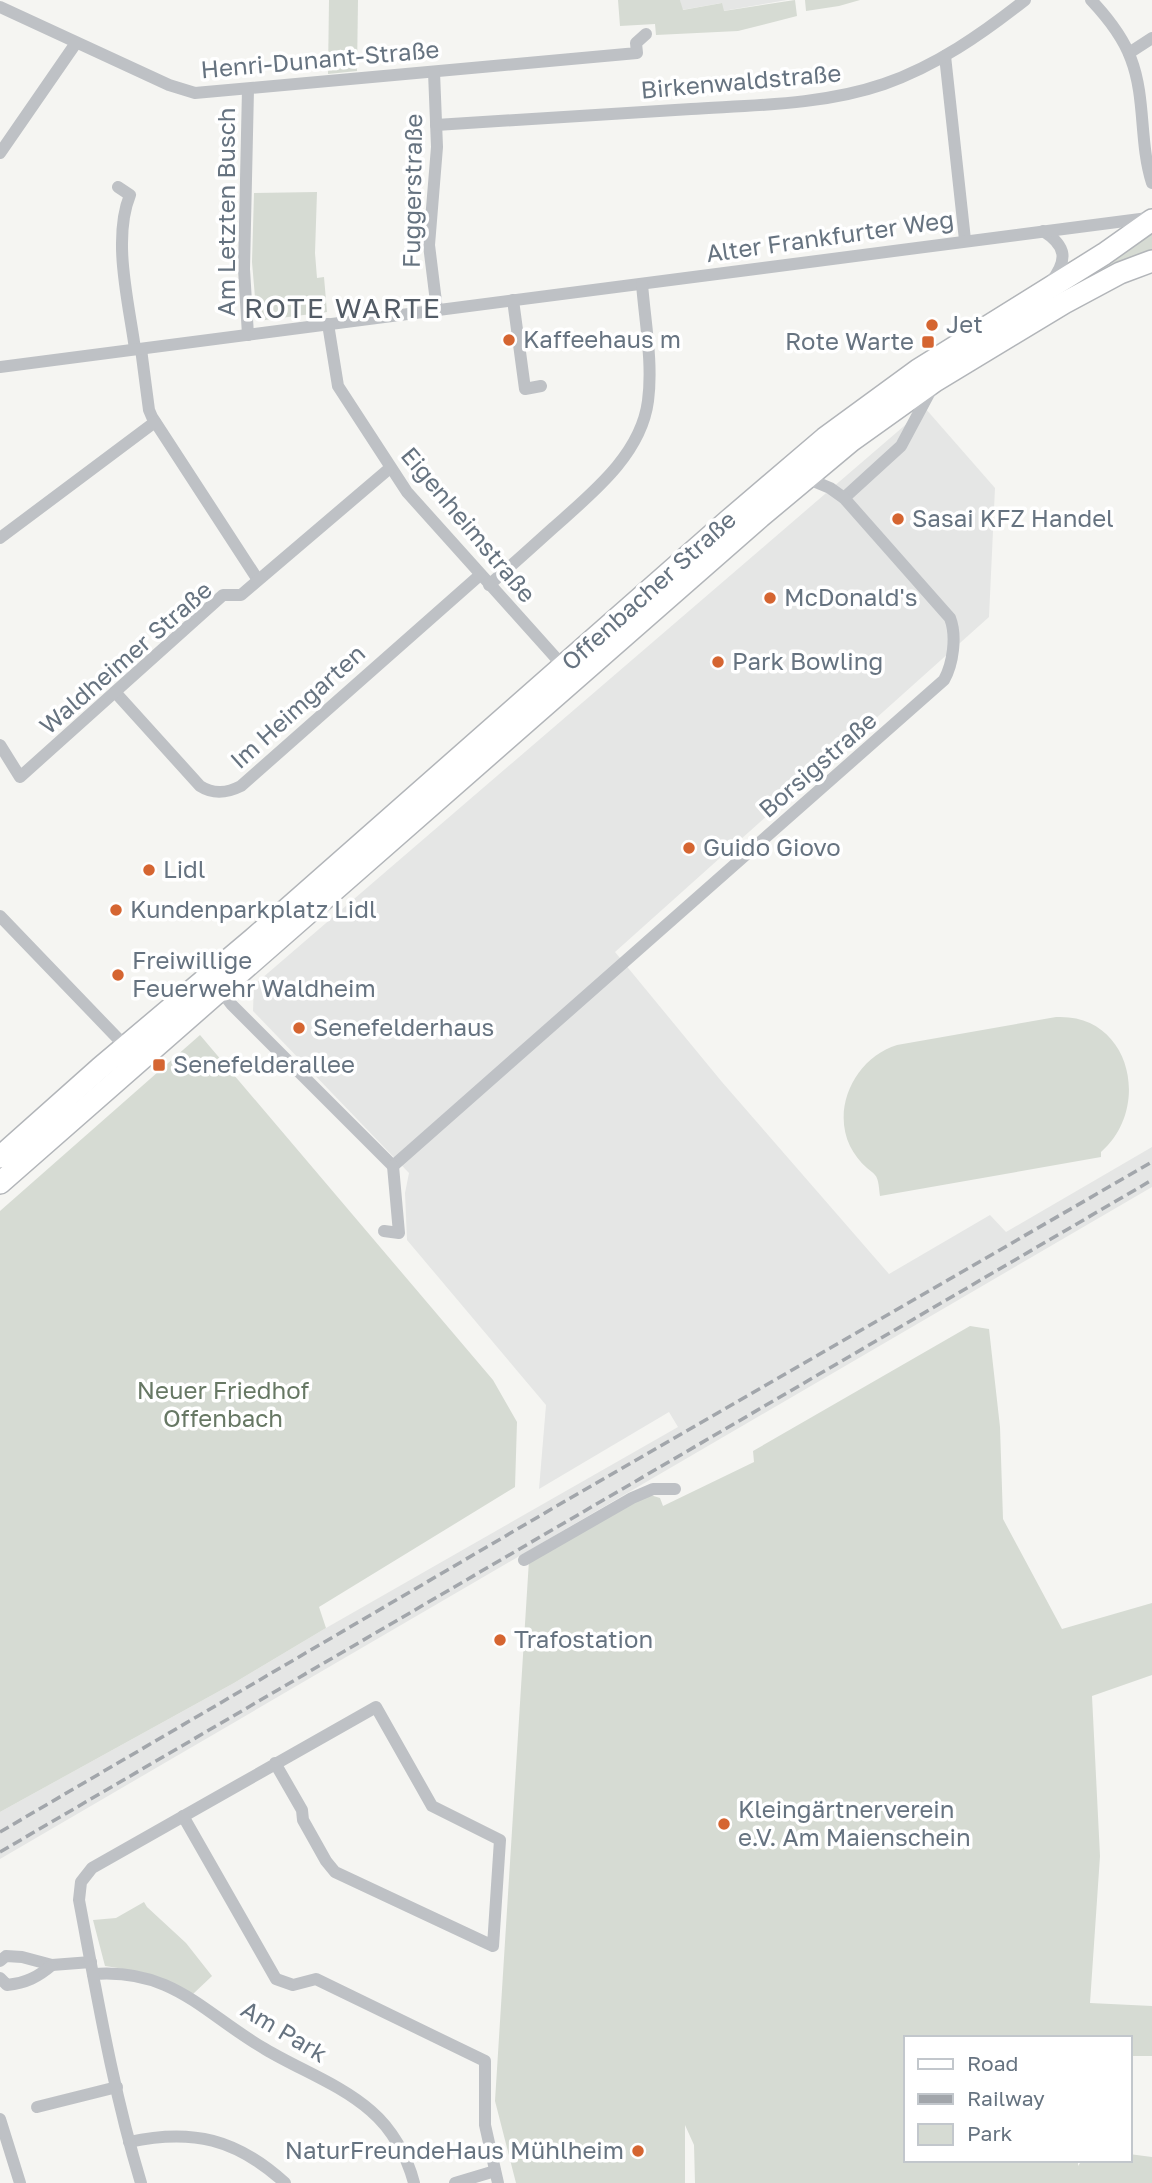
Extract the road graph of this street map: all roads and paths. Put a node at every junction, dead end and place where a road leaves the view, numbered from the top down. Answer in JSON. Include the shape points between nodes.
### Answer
{"nodes":[{"id":1,"x":1025,"y":0,"type":"edge"},
{"id":2,"x":1091,"y":0,"type":"edge"},
{"id":3,"x":0,"y":7,"type":"edge"},
{"id":4,"x":646,"y":34,"type":"dead end"},
{"id":5,"x":1152,"y":38,"type":"edge"},
{"id":6,"x":76,"y":43,"type":"junction"},
{"id":7,"x":1129,"y":53,"type":"junction"},
{"id":8,"x":945,"y":56,"type":"junction"},
{"id":9,"x":434,"y":72,"type":"junction"},
{"id":10,"x":248,"y":89,"type":"junction"},
{"id":11,"x":436,"y":125,"type":"junction"},
{"id":12,"x":0,"y":153,"type":"edge"},
{"id":13,"x":1152,"y":183,"type":"edge"},
{"id":14,"x":118,"y":187,"type":"dead end"},
{"id":15,"x":1152,"y":219,"type":"edge"},
{"id":16,"x":1043,"y":231,"type":"junction"},
{"id":17,"x":965,"y":240,"type":"junction"},
{"id":18,"x":1152,"y":261,"type":"edge"},
{"id":19,"x":642,"y":284,"type":"junction"},
{"id":20,"x":1042,"y":293,"type":"junction"},
{"id":21,"x":513,"y":300,"type":"junction"},
{"id":22,"x":437,"y":310,"type":"junction"},
{"id":23,"x":328,"y":324,"type":"junction"},
{"id":24,"x":248,"y":335,"type":"junction"},
{"id":25,"x":138,"y":349,"type":"junction"},
{"id":26,"x":0,"y":367,"type":"edge"},
{"id":27,"x":935,"y":381,"type":"junction"},
{"id":28,"x":541,"y":386,"type":"dead end"},
{"id":29,"x":155,"y":422,"type":"junction"},
{"id":30,"x":390,"y":468,"type":"junction"},
{"id":31,"x":806,"y":478,"type":"junction"},
{"id":32,"x":844,"y":498,"type":"junction"},
{"id":33,"x":0,"y":538,"type":"edge"},
{"id":34,"x":480,"y":575,"type":"junction"},
{"id":35,"x":258,"y":580,"type":"junction"},
{"id":36,"x":489,"y":585,"type":"junction"},
{"id":37,"x":564,"y":667,"type":"junction"},
{"id":38,"x":115,"y":692,"type":"junction"},
{"id":39,"x":0,"y":745,"type":"edge"},
{"id":40,"x":0,"y":916,"type":"edge"},
{"id":41,"x":215,"y":984,"type":"junction"},
{"id":42,"x":185,"y":1009,"type":"junction"},
{"id":43,"x":126,"y":1047,"type":"junction"},
{"id":44,"x":0,"y":1157,"type":"edge"},
{"id":45,"x":393,"y":1166,"type":"junction"},
{"id":46,"x":0,"y":1183,"type":"edge"},
{"id":47,"x":384,"y":1231,"type":"dead end"},
{"id":48,"x":674,"y":1489,"type":"dead end"},
{"id":49,"x":524,"y":1560,"type":"dead end"},
{"id":50,"x":275,"y":1763,"type":"junction"},
{"id":51,"x":183,"y":1816,"type":"junction"},
{"id":52,"x":0,"y":1961,"type":"edge"},
{"id":53,"x":52,"y":1965,"type":"junction"},
{"id":54,"x":92,"y":1968,"type":"junction"},
{"id":55,"x":0,"y":1978,"type":"edge"},
{"id":56,"x":117,"y":2087,"type":"junction"},
{"id":57,"x":37,"y":2107,"type":"dead end"},
{"id":58,"x":0,"y":2119,"type":"edge"},
{"id":59,"x":129,"y":2142,"type":"junction"},
{"id":60,"x":496,"y":2177,"type":"edge"},
{"id":61,"x":20,"y":2183,"type":"edge"},
{"id":62,"x":141,"y":2183,"type":"edge"},
{"id":63,"x":285,"y":2183,"type":"edge"},
{"id":64,"x":414,"y":2183,"type":"edge"},
{"id":65,"x":455,"y":2183,"type":"edge"}],
"edges":[{"from":1,"to":8,"type":"street","name":"Birkenwaldstraße"},
{"from":2,"to":7,"type":"street"},
{"from":3,"to":6,"type":"street","name":"Henri-Dunant-Straße"},
{"from":4,"to":9,"type":"street","name":"Henri-Dunant-Straße","via":[[636,43],[637,53]]},
{"from":5,"to":7,"type":"street"},
{"from":6,"to":10,"type":"street","name":"Henri-Dunant-Straße","via":[[185,91]]},
{"from":6,"to":12,"type":"street"},
{"from":7,"to":13,"type":"street"},
{"from":8,"to":11,"type":"street","name":"Birkenwaldstraße","via":[[885,84],[811,100]]},
{"from":8,"to":17,"type":"street"},
{"from":9,"to":10,"type":"street","name":"Henri-Dunant-Straße"},
{"from":9,"to":11,"type":"street","name":"Fuggerstraße"},
{"from":10,"to":24,"type":"street","name":"Am Letzten Busch","via":[[244,270]]},
{"from":11,"to":22,"type":"street","name":"Fuggerstraße","via":[[429,245]]},
{"from":14,"to":25,"type":"street","via":[[130,195],[122,245]]},
{"from":15,"to":16,"type":"street","name":"Alter Frankfurter Weg"},
{"from":15,"to":20,"type":"main road","name":"Offenbacher Straße"},
{"from":16,"to":17,"type":"street","name":"Alter Frankfurter Weg"},
{"from":16,"to":20,"type":"street","via":[[1059,243],[1063,257]]},
{"from":17,"to":19,"type":"street","name":"Alter Frankfurter Weg"},
{"from":18,"to":27,"type":"main road","name":"Offenbacher Straße","via":[[1075,297]]},
{"from":19,"to":21,"type":"street","name":"Alter Frankfurter Weg"},
{"from":19,"to":36,"type":"street","via":[[649,387],[636,437],[599,486]]},
{"from":20,"to":37,"type":"main road","name":"Offenbacher Straße","via":[[918,370],[836,429]]},
{"from":21,"to":22,"type":"street","name":"Alter Frankfurter Weg"},
{"from":21,"to":28,"type":"street","via":[[525,389]]},
{"from":22,"to":23,"type":"street","name":"Alter Frankfurter Weg"},
{"from":23,"to":24,"type":"street","name":"Alter Frankfurter Weg"},
{"from":23,"to":30,"type":"street","name":"Eigenheimstraße","via":[[338,386]]},
{"from":24,"to":25,"type":"street","name":"Alter Frankfurter Weg"},
{"from":25,"to":26,"type":"street","name":"Alter Frankfurter Weg"},
{"from":25,"to":29,"type":"street"},
{"from":27,"to":31,"type":"main road","name":"Offenbacher Straße"},
{"from":27,"to":32,"type":"street","via":[[901,446]]},
{"from":29,"to":33,"type":"street"},
{"from":29,"to":35,"type":"street"},
{"from":30,"to":34,"type":"street","name":"Eigenheimstraße"},
{"from":30,"to":35,"type":"street","name":"Waldheimer Straße"},
{"from":31,"to":32,"type":"street","name":"Borsigstraße"},
{"from":31,"to":41,"type":"main road","name":"Offenbacher Straße"},
{"from":32,"to":45,"type":"street","name":"Borsigstraße","via":[[950,618],[953,644],[944,680]]},
{"from":34,"to":36,"type":"street","name":"Eigenheimstraße"},
{"from":34,"to":38,"type":"street","name":"Im Heimgarten","via":[[235,789],[217,793],[200,786]]},
{"from":35,"to":38,"type":"street","name":"Waldheimer Straße","via":[[241,596],[223,596]]},
{"from":36,"to":37,"type":"street","name":"Eigenheimstraße"},
{"from":37,"to":41,"type":"main road","name":"Offenbacher Straße"},
{"from":38,"to":39,"type":"street","name":"Waldheimer Straße","via":[[20,777]]},
{"from":40,"to":43,"type":"street"},
{"from":41,"to":42,"type":"main road","name":"Offenbacher Straße"},
{"from":41,"to":45,"type":"street"},
{"from":42,"to":43,"type":"main road"},
{"from":42,"to":46,"type":"main road","via":[[149,1051]]},
{"from":43,"to":44,"type":"main road"},
{"from":45,"to":47,"type":"street","via":[[399,1233]]},
{"from":48,"to":49,"type":"street","via":[[653,1489],[632,1497]]},
{"from":50,"to":50,"type":"street","via":[[335,1872],[493,1946],[500,1840],[432,1806],[376,1707]]},
{"from":50,"to":51,"type":"street"},
{"from":51,"to":54,"type":"street","via":[[92,1868],[80,1882]]},
{"from":51,"to":60,"type":"street","via":[[276,1979],[293,1985],[316,1979],[485,2061],[485,2125]]},
{"from":52,"to":53,"type":"street","via":[[6,1956],[22,1956]]},
{"from":53,"to":54,"type":"street","name":"Am Park"},
{"from":53,"to":55,"type":"street","via":[[37,1978],[19,1984],[7,1985]]},
{"from":54,"to":56,"type":"street"},
{"from":54,"to":64,"type":"street","name":"Am Park","via":[[146,1978],[175,1989],[265,2049],[358,2101],[385,2125]]},
{"from":56,"to":57,"type":"street"},
{"from":56,"to":59,"type":"street"},
{"from":58,"to":61,"type":"street"},
{"from":59,"to":62,"type":"street"},
{"from":59,"to":63,"type":"street","via":[[178,2135],[208,2139],[237,2148]]},
{"from":60,"to":65,"type":"street"}]}
